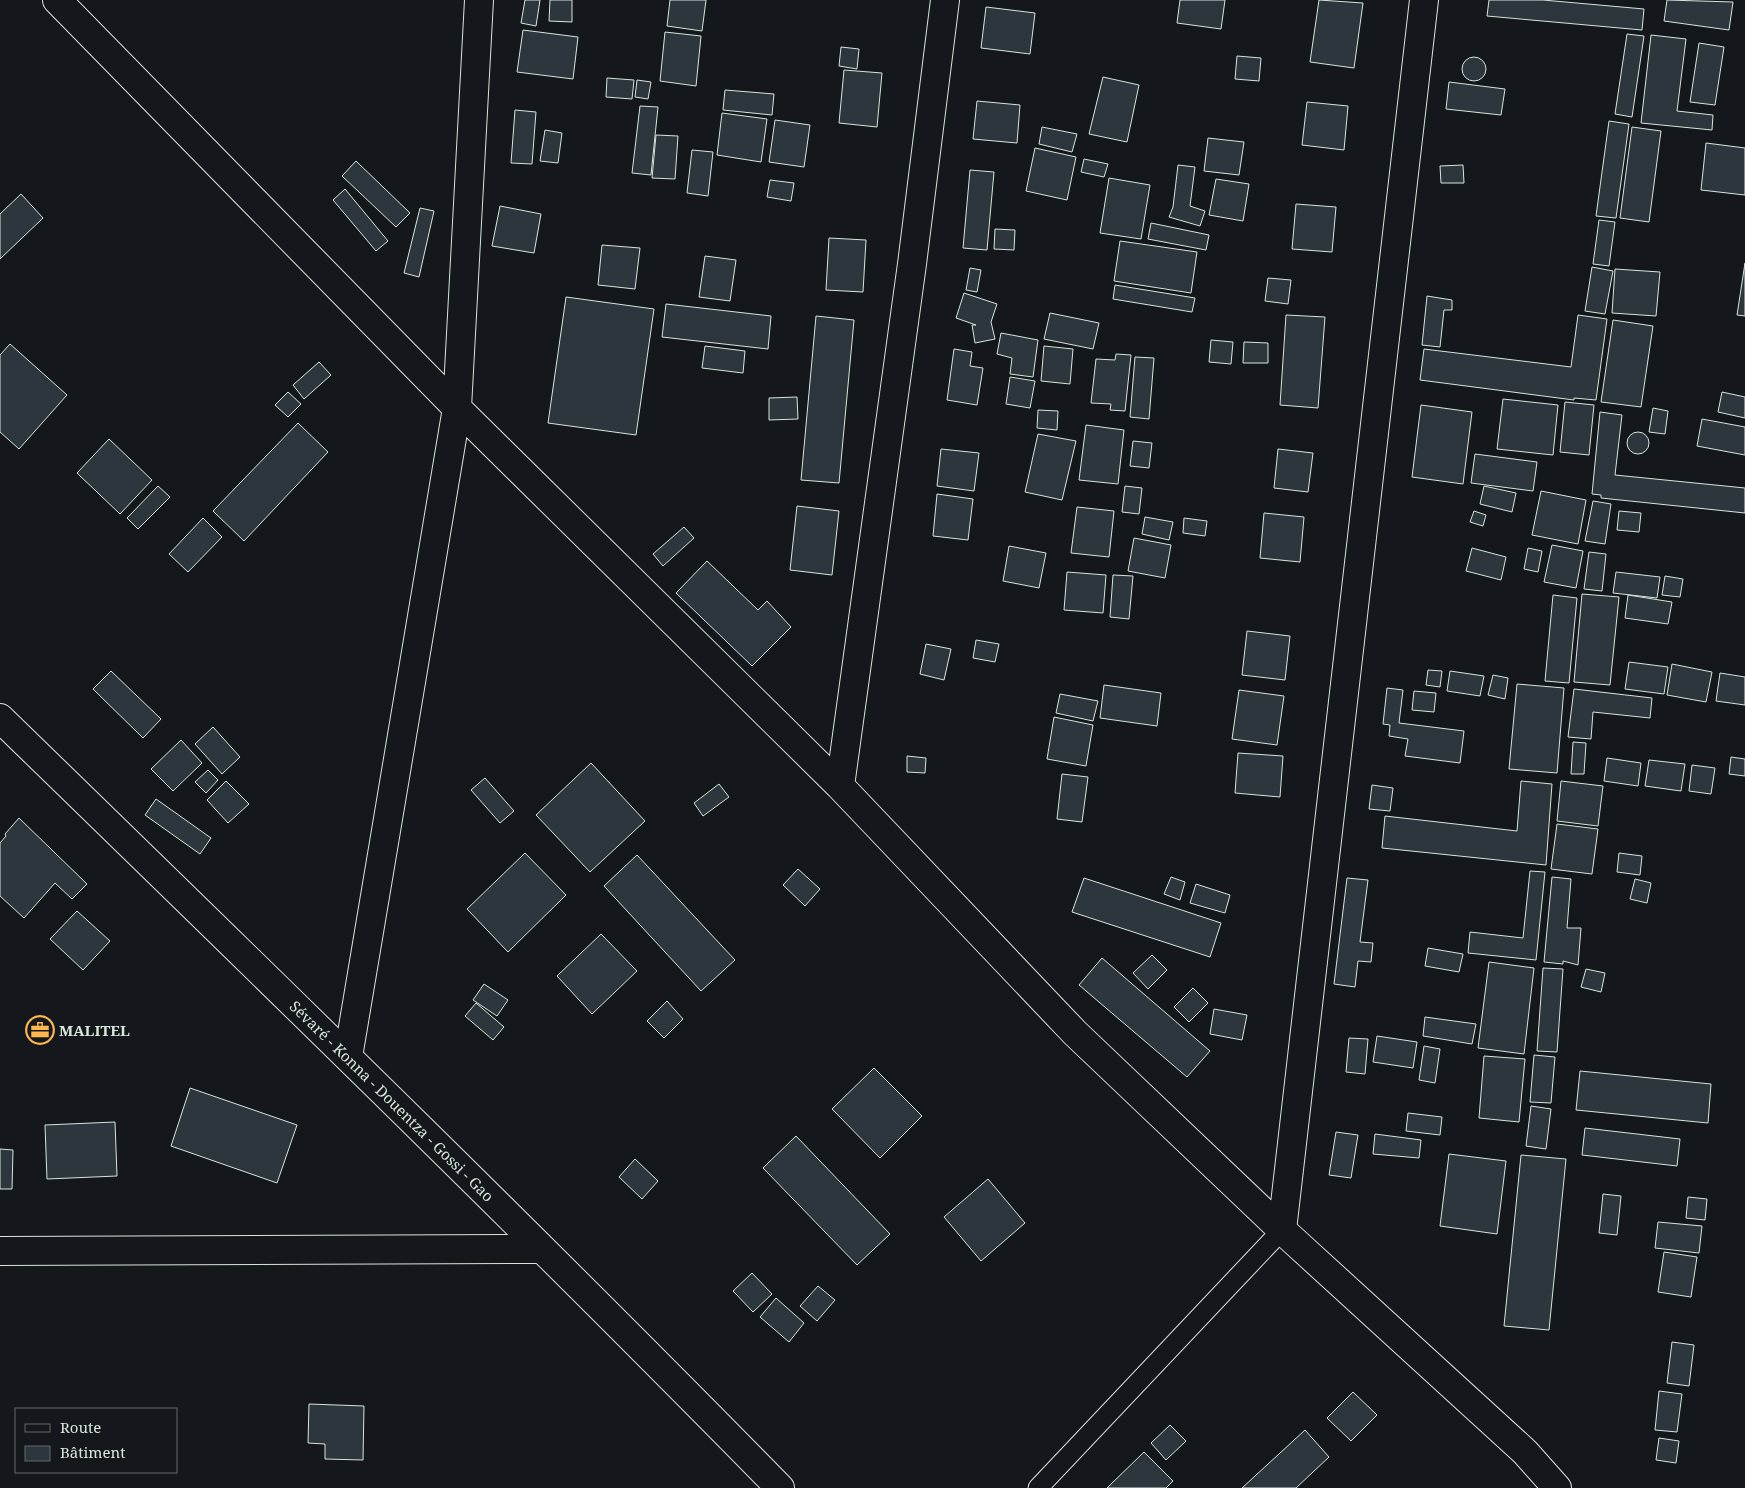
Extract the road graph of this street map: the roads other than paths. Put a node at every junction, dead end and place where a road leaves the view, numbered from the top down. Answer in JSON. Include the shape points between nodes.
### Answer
{"nodes":[{"id":1,"x":57,"y":0,"type":"edge"},
{"id":2,"x":479,"y":0,"type":"edge"},
{"id":3,"x":945,"y":0,"type":"edge"},
{"id":4,"x":1424,"y":0,"type":"edge"},
{"id":5,"x":457,"y":408,"type":"junction"},
{"id":6,"x":0,"y":718,"type":"edge"},
{"id":7,"x":840,"y":786,"type":"junction"},
{"id":8,"x":348,"y":1057,"type":"junction"},
{"id":9,"x":1282,"y":1230,"type":"junction"},
{"id":10,"x":542,"y":1249,"type":"junction"},
{"id":11,"x":0,"y":1251,"type":"edge"},
{"id":12,"x":780,"y":1488,"type":"edge"},
{"id":13,"x":1038,"y":1488,"type":"edge"},
{"id":14,"x":1557,"y":1488,"type":"edge"}],
"edges":[{"from":1,"to":5,"type":"street"},
{"from":2,"to":5,"type":"street"},
{"from":3,"to":7,"type":"street"},
{"from":4,"to":9,"type":"street"},
{"from":5,"to":7,"type":"street"},
{"from":5,"to":8,"type":"street"},
{"from":6,"to":8,"type":"street","name":"Sévaré - Konna - Douentza - Gossi - Gao"},
{"from":7,"to":9,"type":"street","via":[[1076,1032]]},
{"from":8,"to":10,"type":"street","name":"Sévaré - Konna - Douentza - Gossi - Gao"},
{"from":9,"to":13,"type":"lane"},
{"from":9,"to":14,"type":"street","via":[[1525,1452]]},
{"from":10,"to":11,"type":"street"},
{"from":10,"to":12,"type":"street","name":"Sévaré - Konna - Douentza - Gossi - Gao"}]}
